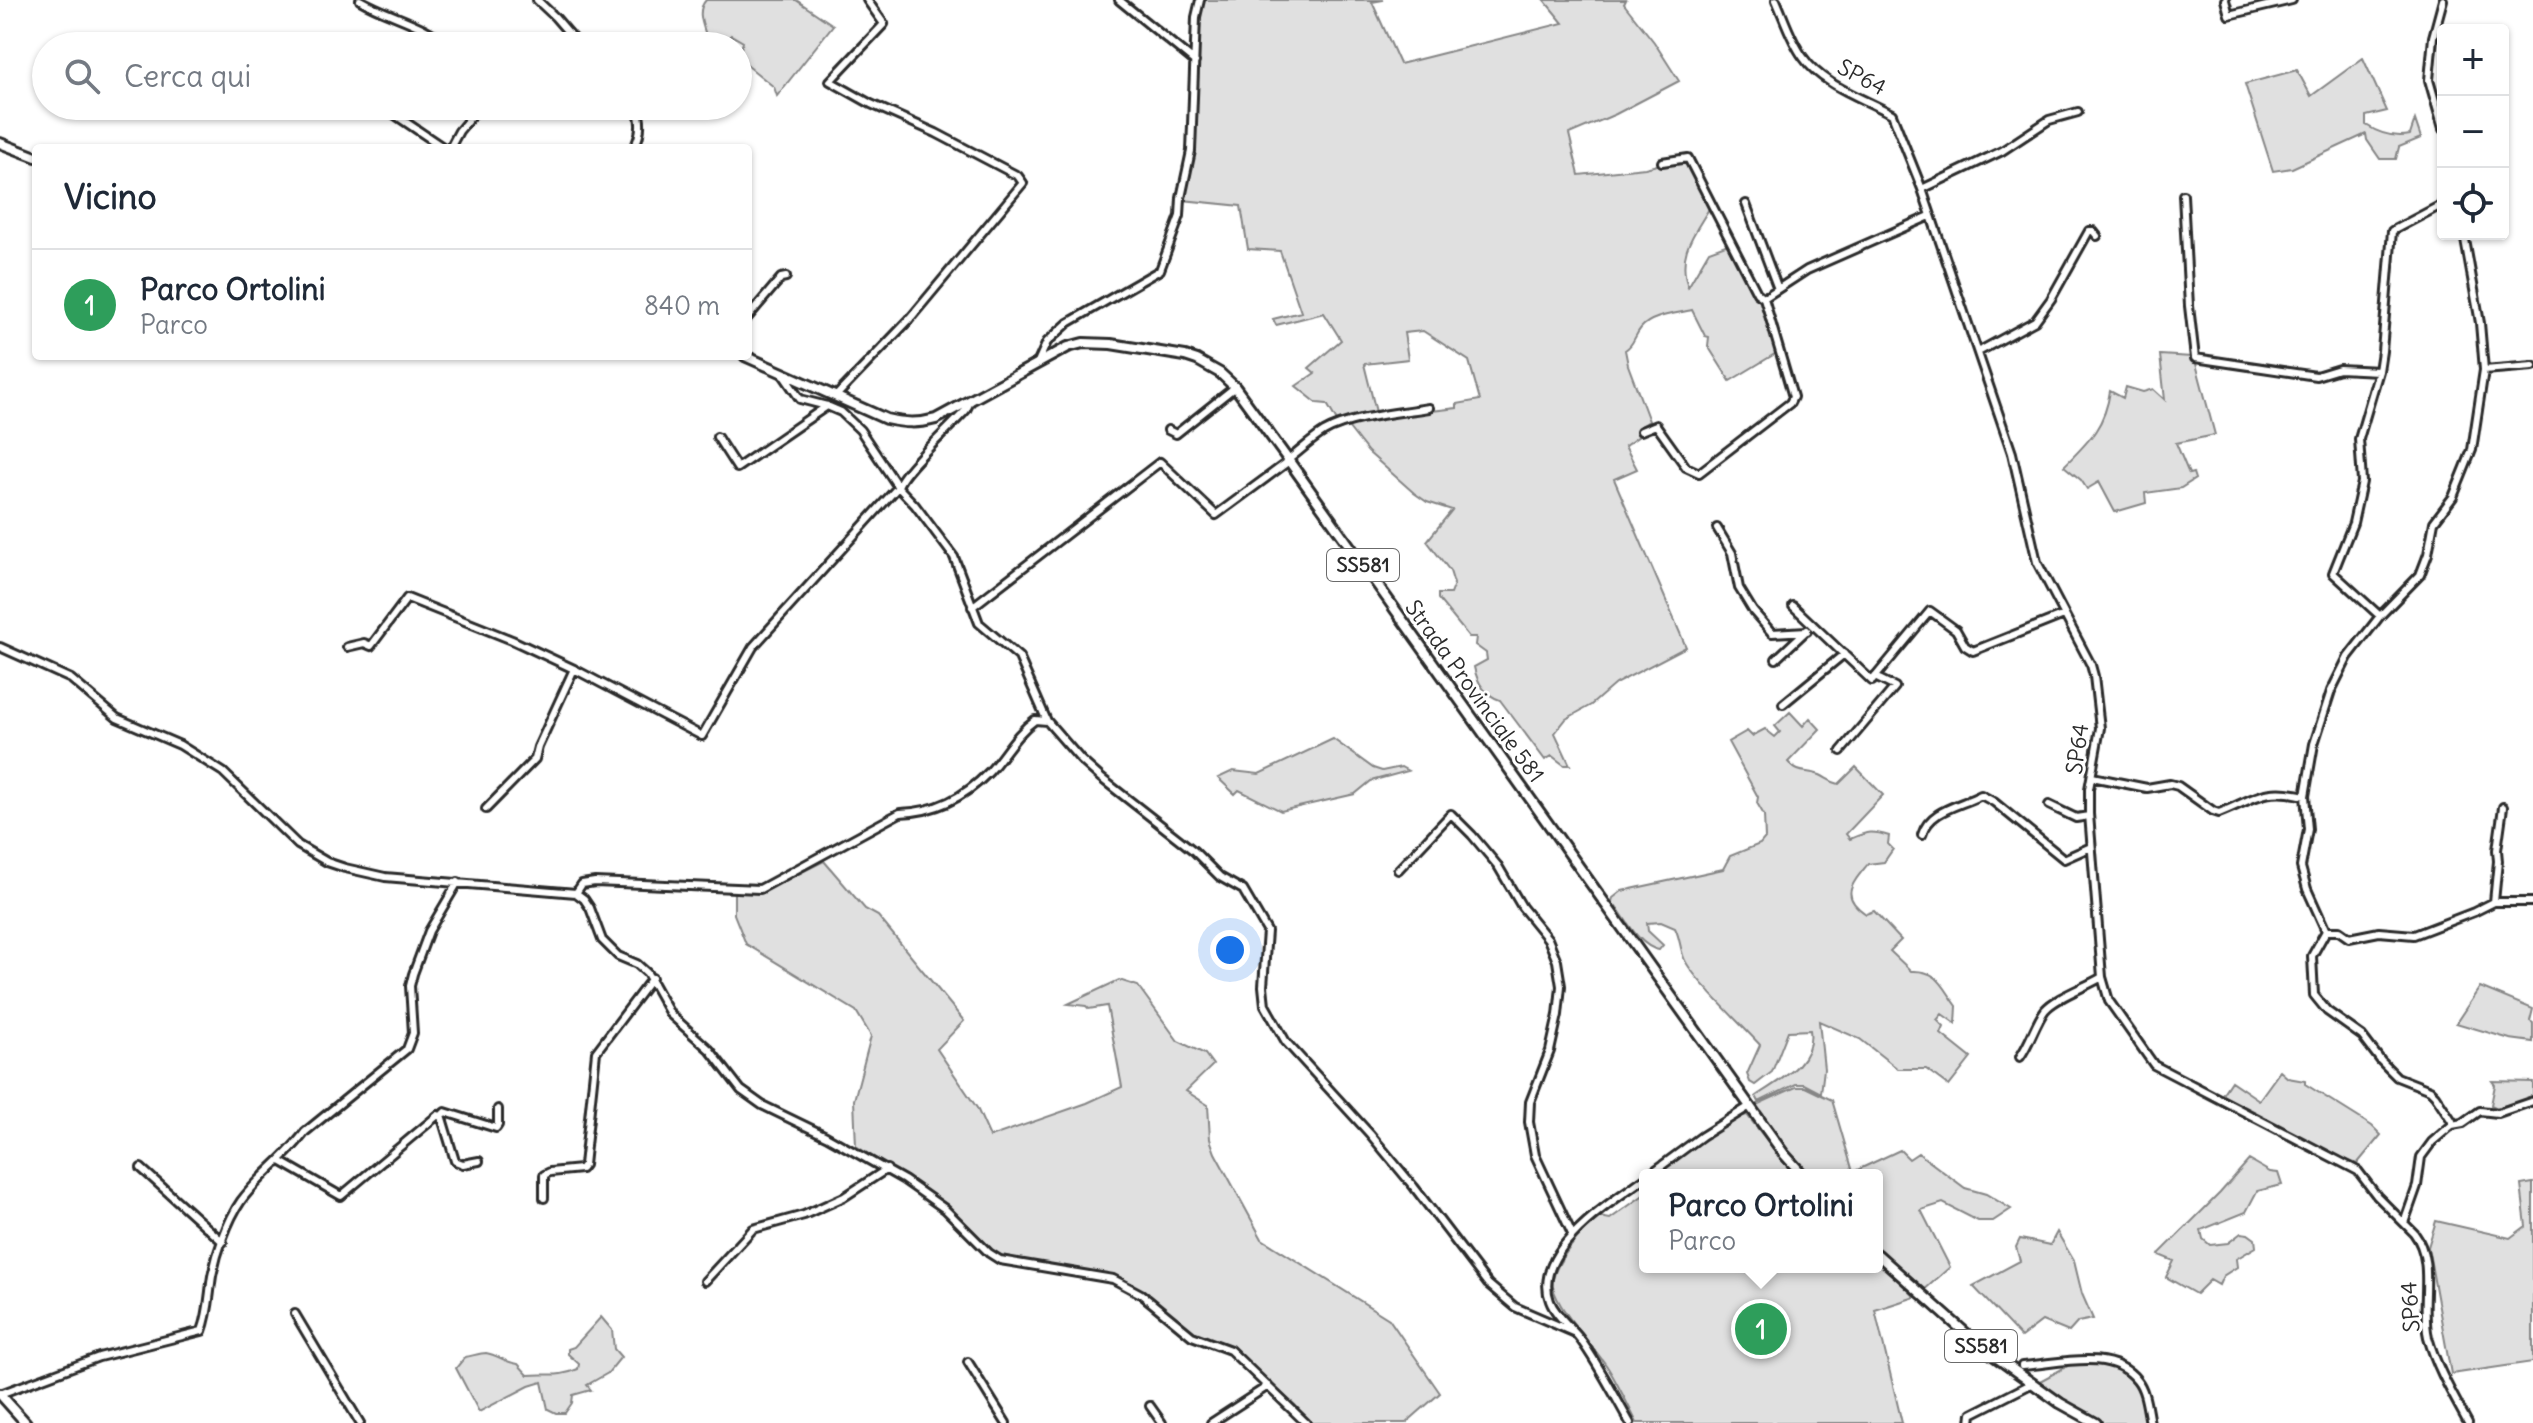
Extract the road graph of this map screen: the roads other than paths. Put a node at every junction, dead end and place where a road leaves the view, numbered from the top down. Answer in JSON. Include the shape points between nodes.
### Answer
{"nodes":[{"id":1,"x":360,"y":0,"type":"edge"},
{"id":2,"x":537,"y":0,"type":"edge"},
{"id":3,"x":867,"y":0,"type":"edge"},
{"id":4,"x":1119,"y":0,"type":"edge"},
{"id":5,"x":1200,"y":0,"type":"edge"},
{"id":6,"x":1776,"y":0,"type":"edge"},
{"id":7,"x":2225,"y":0,"type":"edge"},
{"id":8,"x":2292,"y":0,"type":"edge"},
{"id":9,"x":2443,"y":0,"type":"edge"},
{"id":10,"x":430,"y":32,"type":"edge"},
{"id":11,"x":568,"y":32,"type":"edge"},
{"id":12,"x":1195,"y":62,"type":"junction"},
{"id":13,"x":2437,"y":108,"type":"edge"},
{"id":14,"x":2078,"y":112,"type":"dead end"},
{"id":15,"x":404,"y":120,"type":"edge"},
{"id":16,"x":468,"y":120,"type":"edge"},
{"id":17,"x":639,"y":120,"type":"edge"},
{"id":18,"x":0,"y":143,"type":"edge"},
{"id":19,"x":441,"y":144,"type":"edge"},
{"id":20,"x":450,"y":144,"type":"edge"},
{"id":21,"x":636,"y":144,"type":"edge"},
{"id":22,"x":32,"y":155,"type":"edge"},
{"id":23,"x":1662,"y":162,"type":"dead end"},
{"id":24,"x":1922,"y":189,"type":"junction"},
{"id":25,"x":2183,"y":195,"type":"dead end"},
{"id":26,"x":1746,"y":204,"type":"dead end"},
{"id":27,"x":2437,"y":207,"type":"edge"},
{"id":28,"x":1930,"y":216,"type":"junction"},
{"id":29,"x":2097,"y":236,"type":"dead end"},
{"id":30,"x":2465,"y":240,"type":"edge"},
{"id":31,"x":786,"y":277,"type":"dead end"},
{"id":32,"x":1778,"y":289,"type":"junction"},
{"id":33,"x":1764,"y":298,"type":"junction"},
{"id":34,"x":752,"y":312,"type":"edge"},
{"id":35,"x":1978,"y":352,"type":"junction"},
{"id":36,"x":752,"y":359,"type":"edge"},
{"id":37,"x":1038,"y":362,"type":"junction"},
{"id":38,"x":2533,"y":366,"type":"edge"},
{"id":39,"x":2484,"y":370,"type":"junction"},
{"id":40,"x":2379,"y":371,"type":"junction"},
{"id":41,"x":782,"y":373,"type":"junction"},
{"id":42,"x":1235,"y":387,"type":"junction"},
{"id":43,"x":837,"y":395,"type":"junction"},
{"id":44,"x":970,"y":402,"type":"junction"},
{"id":45,"x":827,"y":406,"type":"junction"},
{"id":46,"x":1429,"y":408,"type":"dead end"},
{"id":47,"x":1168,"y":430,"type":"dead end"},
{"id":48,"x":1641,"y":431,"type":"dead end"},
{"id":49,"x":717,"y":437,"type":"dead end"},
{"id":50,"x":1289,"y":461,"type":"junction"},
{"id":51,"x":898,"y":487,"type":"junction"},
{"id":52,"x":1717,"y":528,"type":"dead end"},
{"id":53,"x":1793,"y":606,"type":"dead end"},
{"id":54,"x":972,"y":607,"type":"junction"},
{"id":55,"x":2064,"y":615,"type":"junction"},
{"id":56,"x":2380,"y":616,"type":"junction"},
{"id":57,"x":1813,"y":625,"type":"junction"},
{"id":58,"x":1807,"y":631,"type":"junction"},
{"id":59,"x":0,"y":647,"type":"edge"},
{"id":60,"x":347,"y":647,"type":"dead end"},
{"id":61,"x":1844,"y":654,"type":"junction"},
{"id":62,"x":1776,"y":659,"type":"dead end"},
{"id":63,"x":574,"y":669,"type":"junction"},
{"id":64,"x":1875,"y":677,"type":"junction"},
{"id":65,"x":1783,"y":704,"type":"dead end"},
{"id":66,"x":1047,"y":721,"type":"junction"},
{"id":67,"x":1841,"y":751,"type":"dead end"},
{"id":68,"x":2092,"y":777,"type":"junction"},
{"id":69,"x":2305,"y":796,"type":"junction"},
{"id":70,"x":2049,"y":805,"type":"dead end"},
{"id":71,"x":2503,"y":807,"type":"dead end"},
{"id":72,"x":486,"y":809,"type":"dead end"},
{"id":73,"x":2089,"y":816,"type":"junction"},
{"id":74,"x":1922,"y":835,"type":"dead end"},
{"id":75,"x":2091,"y":847,"type":"junction"},
{"id":76,"x":1398,"y":870,"type":"dead end"},
{"id":77,"x":458,"y":882,"type":"junction"},
{"id":78,"x":576,"y":893,"type":"junction"},
{"id":79,"x":2494,"y":902,"type":"junction"},
{"id":80,"x":2533,"y":902,"type":"edge"},
{"id":81,"x":2326,"y":931,"type":"junction"},
{"id":82,"x":2102,"y":977,"type":"junction"},
{"id":83,"x":652,"y":978,"type":"junction"},
{"id":84,"x":2020,"y":1057,"type":"dead end"},
{"id":85,"x":2533,"y":1101,"type":"edge"},
{"id":86,"x":1750,"y":1106,"type":"junction"},
{"id":87,"x":498,"y":1109,"type":"dead end"},
{"id":88,"x":441,"y":1116,"type":"junction"},
{"id":89,"x":2452,"y":1125,"type":"junction"},
{"id":90,"x":280,"y":1161,"type":"junction"},
{"id":91,"x":479,"y":1161,"type":"dead end"},
{"id":92,"x":141,"y":1168,"type":"dead end"},
{"id":93,"x":887,"y":1169,"type":"junction"},
{"id":94,"x":1657,"y":1169,"type":"edge"},
{"id":95,"x":1798,"y":1169,"type":"edge"},
{"id":96,"x":1639,"y":1182,"type":"edge"},
{"id":97,"x":544,"y":1198,"type":"dead end"},
{"id":98,"x":2404,"y":1223,"type":"junction"},
{"id":99,"x":1572,"y":1234,"type":"junction"},
{"id":100,"x":223,"y":1242,"type":"junction"},
{"id":101,"x":1883,"y":1259,"type":"edge"},
{"id":102,"x":705,"y":1281,"type":"dead end"},
{"id":103,"x":295,"y":1314,"type":"dead end"},
{"id":104,"x":1573,"y":1332,"type":"junction"},
{"id":105,"x":968,"y":1362,"type":"dead end"},
{"id":106,"x":2022,"y":1366,"type":"dead end"},
{"id":107,"x":2033,"y":1383,"type":"junction"},
{"id":108,"x":1268,"y":1386,"type":"junction"},
{"id":109,"x":0,"y":1394,"type":"edge"},
{"id":110,"x":1150,"y":1406,"type":"dead end"},
{"id":111,"x":26,"y":1423,"type":"edge"},
{"id":112,"x":360,"y":1423,"type":"edge"},
{"id":113,"x":1006,"y":1423,"type":"edge"},
{"id":114,"x":1162,"y":1423,"type":"edge"},
{"id":115,"x":1211,"y":1423,"type":"edge"},
{"id":116,"x":1306,"y":1423,"type":"edge"},
{"id":117,"x":1630,"y":1423,"type":"edge"},
{"id":118,"x":1971,"y":1423,"type":"edge"},
{"id":119,"x":2096,"y":1423,"type":"edge"},
{"id":120,"x":2150,"y":1423,"type":"edge"},
{"id":121,"x":2468,"y":1423,"type":"edge"}],
"edges":[{"from":1,"to":10,"type":"street"},
{"from":2,"to":11,"type":"street"},
{"from":3,"to":43,"type":"street","via":[[884,24],[830,81],[1023,183],[908,321]]},
{"from":4,"to":12,"type":"street"},
{"from":5,"to":12,"type":"street"},
{"from":6,"to":24,"type":"street","name":"SP64","number":"SP64","via":[[1811,66],[1826,80],[1892,114]]},
{"from":7,"to":8,"type":"street","via":[[2229,15]]},
{"from":9,"to":13,"type":"street","via":[[2429,80]]},
{"from":12,"to":37,"type":"street","via":[[1191,151],[1180,216],[1160,270],[1068,323],[1047,342]]},
{"from":14,"to":24,"type":"street","via":[[2049,120],[2002,151]]},
{"from":15,"to":19,"type":"street"},
{"from":16,"to":20,"type":"street"},
{"from":17,"to":21,"type":"street"},
{"from":18,"to":22,"type":"main road"},
{"from":23,"to":33,"type":"street","via":[[1688,158]]},
{"from":24,"to":28,"type":"street","name":"SP64","number":"SP64"},
{"from":25,"to":40,"type":"street","via":[[2195,358],[2316,376],[2339,369]]},
{"from":26,"to":32,"type":"street"},
{"from":27,"to":40,"type":"street","via":[[2392,231]]},
{"from":28,"to":32,"type":"street","via":[[1807,270]]},
{"from":28,"to":35,"type":"street","name":"SP64","number":"SP64"},
{"from":29,"to":35,"type":"street","via":[[2089,231],[2035,321]]},
{"from":30,"to":39,"type":"street"},
{"from":31,"to":34,"type":"street"},
{"from":32,"to":33,"type":"street"},
{"from":33,"to":48,"type":"street","via":[[1792,401],[1699,473],[1686,467],[1656,425]]},
{"from":35,"to":55,"type":"street","name":"SP64","number":"SP64","via":[[2012,453],[2037,562]]},
{"from":36,"to":41,"type":"main road","name":"Strada Provinciale 581","number":"SS581"},
{"from":37,"to":42,"type":"main road","name":"Strada Provinciale 581","number":"SS581","via":[[1083,343],[1111,344],[1197,360]]},
{"from":37,"to":44,"type":"main road","name":"Strada Provinciale 581","number":"SS581"},
{"from":38,"to":39,"type":"street"},
{"from":39,"to":56,"type":"street","via":[[2462,480],[2434,522],[2420,575]]},
{"from":40,"to":56,"type":"street","via":[[2360,431],[2363,470],[2357,507],[2333,573]]},
{"from":41,"to":43,"type":"main road","name":"Strada Provinciale 581","number":"SS581"},
{"from":41,"to":45,"type":"street","via":[[800,399]]},
{"from":42,"to":47,"type":"street","via":[[1176,434]]},
{"from":42,"to":50,"type":"main road","name":"Strada Provinciale 581","number":"SS581"},
{"from":43,"to":44,"type":"main road","name":"Strada Provinciale 581","number":"SS581","via":[[886,419],[919,424]]},
{"from":44,"to":51,"type":"street"},
{"from":45,"to":49,"type":"street","via":[[737,468]]},
{"from":45,"to":51,"type":"street","via":[[853,422]]},
{"from":46,"to":50,"type":"street","via":[[1334,428]]},
{"from":50,"to":54,"type":"street","via":[[1216,515],[1160,462]]},
{"from":50,"to":86,"type":"main road","name":"Strada Provinciale 581","number":"SS581"},
{"from":51,"to":54,"type":"street","via":[[954,557]]},
{"from":51,"to":63,"type":"street","via":[[753,647],[702,736]]},
{"from":52,"to":58,"type":"street","via":[[1731,549],[1739,588],[1759,620],[1772,633]]},
{"from":53,"to":57,"type":"street"},
{"from":54,"to":66,"type":"street","via":[[982,626],[1019,657]]},
{"from":55,"to":64,"type":"street","via":[[1973,651],[1930,611]]},
{"from":55,"to":68,"type":"street","name":"SP64","number":"SP64","via":[[2091,665],[2097,689],[2100,728]]},
{"from":56,"to":69,"type":"street","via":[[2348,657],[2331,691]]},
{"from":57,"to":58,"type":"street"},
{"from":57,"to":61,"type":"street"},
{"from":58,"to":62,"type":"street"},
{"from":59,"to":77,"type":"street","via":[[71,679],[117,718],[180,745],[223,772],[298,845],[327,862],[385,877]]},
{"from":60,"to":63,"type":"street","via":[[371,646],[407,598]]},
{"from":61,"to":64,"type":"street","via":[[1872,681]]},
{"from":61,"to":65,"type":"street"},
{"from":63,"to":72,"type":"street","via":[[535,759]]},
{"from":64,"to":67,"type":"street","via":[[1895,687]]},
{"from":66,"to":78,"type":"street","via":[[1035,720],[1022,729],[989,771],[953,802],[900,813],[760,889],[595,882],[582,884]]},
{"from":66,"to":104,"type":"street","via":[[1101,778],[1220,877],[1243,890],[1267,931],[1265,1005],[1286,1042],[1397,1166],[1488,1284],[1515,1307]]},
{"from":68,"to":69,"type":"street","via":[[2147,788],[2175,785],[2219,813],[2264,793]]},
{"from":68,"to":73,"type":"street","name":"SP64","number":"SP64"},
{"from":69,"to":81,"type":"street","via":[[2309,821],[2302,877]]},
{"from":70,"to":73,"type":"street","via":[[2076,818]]},
{"from":71,"to":79,"type":"street"},
{"from":73,"to":75,"type":"street","name":"SP64","number":"SP64"},
{"from":74,"to":75,"type":"street","via":[[1927,824],[1951,805],[1981,795],[2064,859]]},
{"from":75,"to":82,"type":"street","name":"SP64","number":"SP64"},
{"from":76,"to":99,"type":"street","via":[[1451,814],[1498,866],[1548,939],[1559,969],[1561,996],[1529,1122],[1535,1155]]},
{"from":77,"to":78,"type":"street"},
{"from":77,"to":90,"type":"street","via":[[429,931],[413,974],[413,1033],[407,1049],[305,1132]]},
{"from":78,"to":83,"type":"street","via":[[590,908],[602,940]]},
{"from":79,"to":80,"type":"street"},
{"from":79,"to":81,"type":"street","via":[[2414,935],[2379,932],[2349,938]]},
{"from":81,"to":89,"type":"street","via":[[2312,956],[2314,995],[2362,1036],[2397,1077],[2430,1090]]},
{"from":82,"to":84,"type":"street","via":[[2046,1009]]},
{"from":82,"to":98,"type":"street","name":"SP64","number":"SP64","via":[[2109,1001],[2154,1065],[2358,1171]]},
{"from":83,"to":93,"type":"street","via":[[670,1014],[710,1050],[741,1090]]},
{"from":83,"to":97,"type":"street","via":[[596,1052],[584,1165],[544,1175]]},
{"from":85,"to":89,"type":"street","via":[[2498,1113],[2480,1111]]},
{"from":86,"to":94,"type":"street"},
{"from":86,"to":95,"type":"main road","name":"Strada Provinciale 581","number":"SS581"},
{"from":87,"to":88,"type":"street","via":[[496,1128],[445,1112]]},
{"from":88,"to":90,"type":"street","via":[[341,1196]]},
{"from":88,"to":91,"type":"street","via":[[455,1161]]},
{"from":89,"to":98,"type":"street","via":[[2421,1157]]},
{"from":90,"to":100,"type":"street","via":[[242,1200]]},
{"from":92,"to":100,"type":"street"},
{"from":93,"to":102,"type":"street","via":[[804,1215],[753,1229]]},
{"from":93,"to":108,"type":"street","via":[[945,1209],[1000,1260],[1113,1279],[1141,1294],[1192,1336],[1230,1350]]},
{"from":96,"to":99,"type":"street"},
{"from":98,"to":121,"type":"street","name":"SP64","number":"SP64","via":[[2419,1240],[2424,1256],[2428,1337]]},
{"from":99,"to":104,"type":"street","via":[[1553,1263],[1548,1286],[1550,1303]]},
{"from":100,"to":109,"type":"street","via":[[202,1331],[99,1357]]},
{"from":101,"to":107,"type":"main road","number":"SS581","via":[[1979,1345]]},
{"from":103,"to":112,"type":"street"},
{"from":104,"to":117,"type":"street"},
{"from":105,"to":113,"type":"street"},
{"from":106,"to":120,"type":"street","via":[[2094,1360],[2119,1365],[2138,1381]]},
{"from":107,"to":118,"type":"street","via":[[1972,1414]]},
{"from":107,"to":119,"type":"main road","number":"SS581"},
{"from":108,"to":115,"type":"street"},
{"from":108,"to":116,"type":"street"},
{"from":109,"to":111,"type":"main road"},
{"from":110,"to":114,"type":"street"}]}
